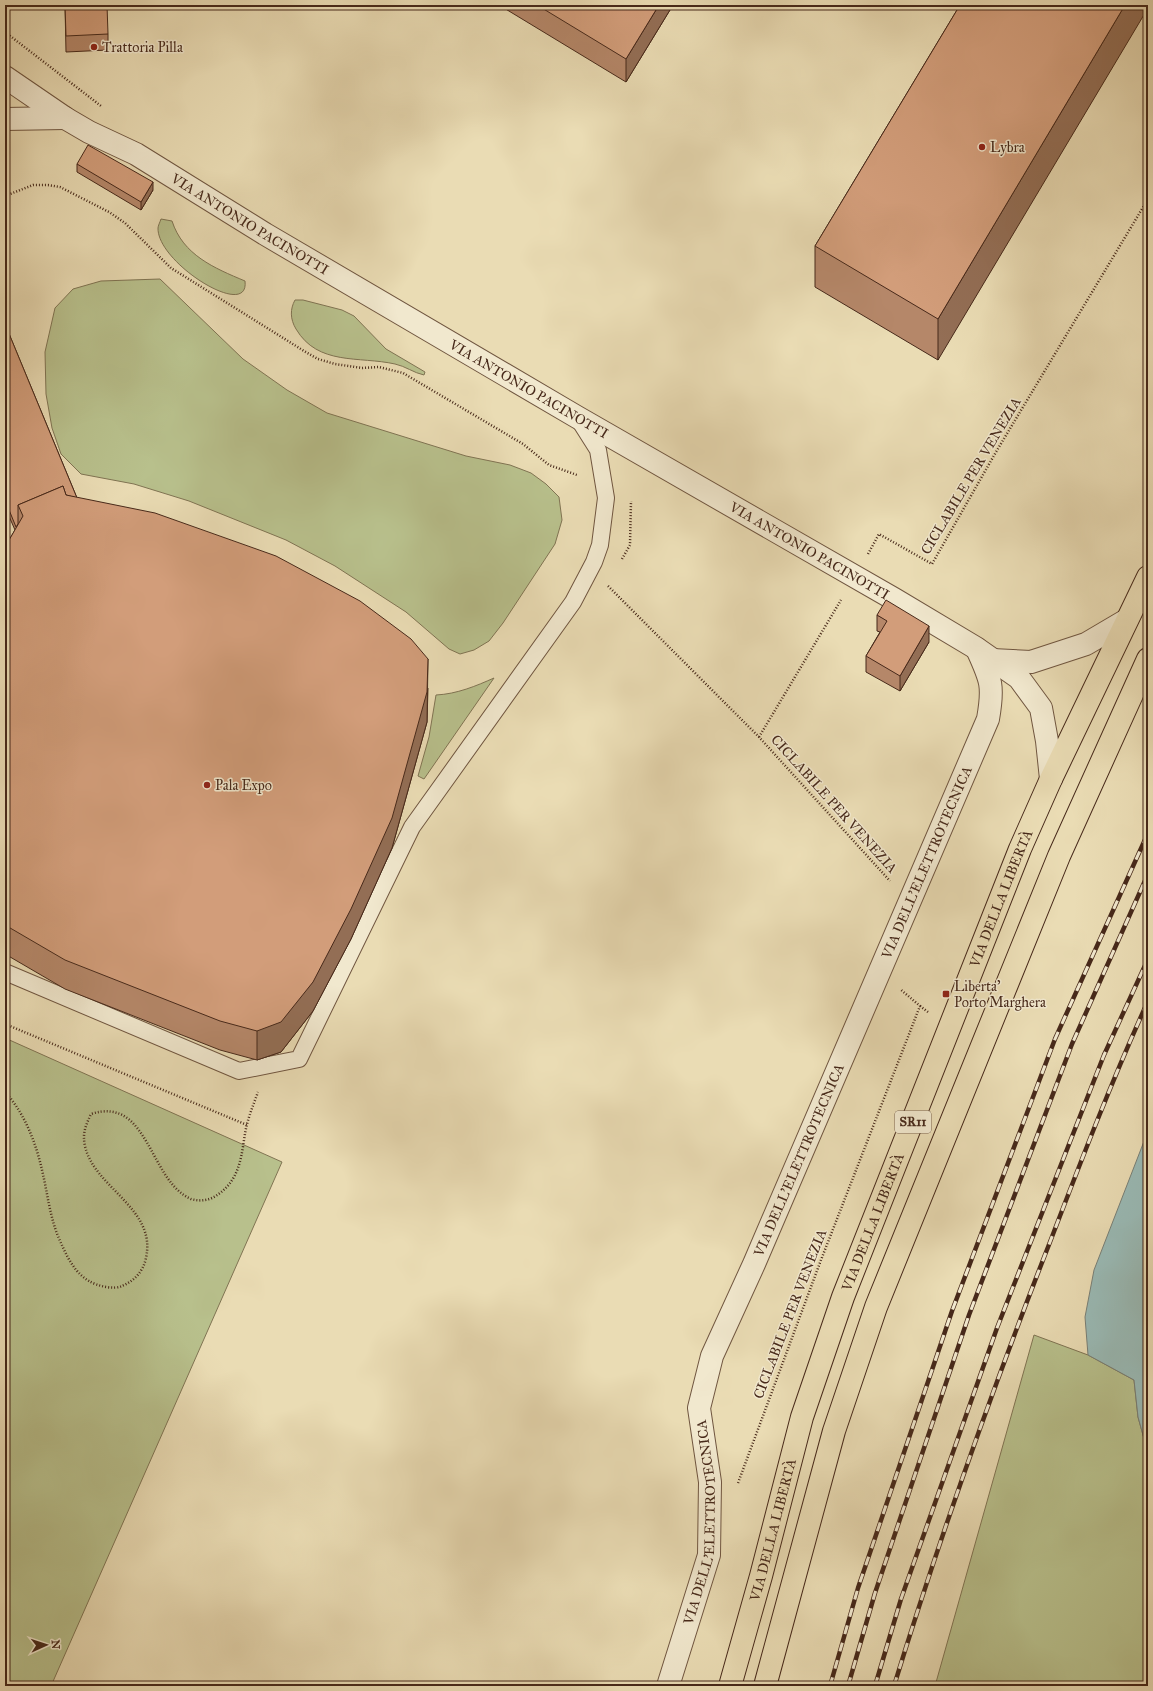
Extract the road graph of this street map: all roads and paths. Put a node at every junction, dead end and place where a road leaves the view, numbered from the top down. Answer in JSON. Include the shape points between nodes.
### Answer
{"nodes":[{"id":1,"x":5,"y":32,"type":"edge"},
{"id":2,"x":5,"y":77,"type":"edge"},
{"id":3,"x":103,"y":107,"type":"dead end"},
{"id":4,"x":65,"y":118,"type":"junction"},
{"id":5,"x":5,"y":119,"type":"edge"},
{"id":6,"x":5,"y":196,"type":"edge"},
{"id":7,"x":1148,"y":199,"type":"edge"},
{"id":8,"x":577,"y":417,"type":"junction"},
{"id":9,"x":578,"y":480,"type":"dead end"},
{"id":10,"x":606,"y":498,"type":"junction"},
{"id":11,"x":619,"y":566,"type":"dead end"},
{"id":12,"x":855,"y":576,"type":"junction"},
{"id":13,"x":1148,"y":577,"type":"edge"},
{"id":14,"x":611,"y":580,"type":"dead end"},
{"id":15,"x":1125,"y":621,"type":"junction"},
{"id":16,"x":984,"y":654,"type":"junction"},
{"id":17,"x":1148,"y":659,"type":"edge"},
{"id":18,"x":759,"y":737,"type":"junction"},
{"id":19,"x":1051,"y":779,"type":"junction"},
{"id":20,"x":895,"y":886,"type":"dead end"},
{"id":21,"x":5,"y":972,"type":"edge"},
{"id":22,"x":880,"y":972,"type":"junction"},
{"id":23,"x":5,"y":1024,"type":"edge"},
{"id":24,"x":267,"y":1066,"type":"junction"},
{"id":25,"x":5,"y":1092,"type":"edge"},
{"id":26,"x":247,"y":1125,"type":"junction"},
{"id":27,"x":736,"y":1491,"type":"dead end"},
{"id":28,"x":668,"y":1686,"type":"edge"},
{"id":29,"x":730,"y":1686,"type":"edge"},
{"id":30,"x":765,"y":1686,"type":"edge"}],
"edges":[{"from":1,"to":3,"type":"path"},
{"from":2,"to":4,"type":"street","name":"VIA ANTONIO PACINOTTI"},
{"from":4,"to":5,"type":"street"},
{"from":4,"to":8,"type":"street","name":"VIA ANTONIO PACINOTTI","via":[[136,154],[265,234]]},
{"from":6,"to":9,"type":"path","via":[[33,185],[48,184],[60,187],[109,212],[125,223],[171,268],[318,359],[335,364],[362,368],[379,367],[403,373],[523,444],[549,465],[577,474]]},
{"from":7,"to":12,"type":"path","name":"CICLABILE PER VENEZIA","via":[[932,564],[879,534]]},
{"from":8,"to":10,"type":"lane","via":[[598,450]]},
{"from":8,"to":12,"type":"street","name":"VIA ANTONIO PACINOTTI"},
{"from":10,"to":11,"type":"path","via":[[632,496],[630,545]]},
{"from":10,"to":24,"type":"lane","via":[[600,545],[573,602],[412,827],[299,1059]]},
{"from":12,"to":16,"type":"street","name":"VIA ANTONIO PACINOTTI"},
{"from":12,"to":18,"type":"path","name":"CICLABILE PER VENEZIA"},
{"from":13,"to":15,"type":"highway","name":"VIA DELLA LIBERTÀ","number":"SR11"},
{"from":14,"to":18,"type":"path","via":[[608,587]]},
{"from":15,"to":16,"type":"street","name":"VIA ANTONIO PACINOTTI","via":[[1086,644],[1031,662]]},
{"from":15,"to":19,"type":"highway","name":"VIA DELLA LIBERTÀ","number":"SR11"},
{"from":16,"to":19,"type":"street","name":"VIA ANTONIO PACINOTTI","via":[[1019,678],[1041,708]]},
{"from":16,"to":22,"type":"street","name":"VIA DELL'ELETTROTECNICA","via":[[991,679],[992,698],[988,719]]},
{"from":17,"to":30,"type":"highway","number":"SR11","via":[[1059,856],[876,1307],[834,1431]]},
{"from":18,"to":20,"type":"path","name":"CICLABILE PER VENEZIA"},
{"from":19,"to":29,"type":"highway","name":"VIA DELLA LIBERTÀ","number":"SR11","via":[[1017,856],[843,1297],[802,1417]]},
{"from":21,"to":24,"type":"lane","via":[[239,1071]]},
{"from":22,"to":27,"type":"path","name":"CICLABILE PER VENEZIA","via":[[920,1006],[821,1260]]},
{"from":22,"to":28,"type":"street","name":"VIA DELL'ELETTROTECNICA","via":[[712,1356],[699,1408],[710,1482],[709,1555]]},
{"from":23,"to":26,"type":"path"},
{"from":24,"to":26,"type":"path"},
{"from":25,"to":26,"type":"path","via":[[22,1116],[34,1144],[55,1232],[67,1256],[76,1270],[90,1282],[104,1286],[120,1287],[134,1280],[145,1266],[149,1247],[143,1228],[132,1208],[94,1166],[85,1146],[84,1129],[91,1114],[102,1110],[115,1112],[130,1119],[141,1132],[171,1184],[183,1195],[197,1201],[210,1199],[223,1192],[235,1175]]}]}
